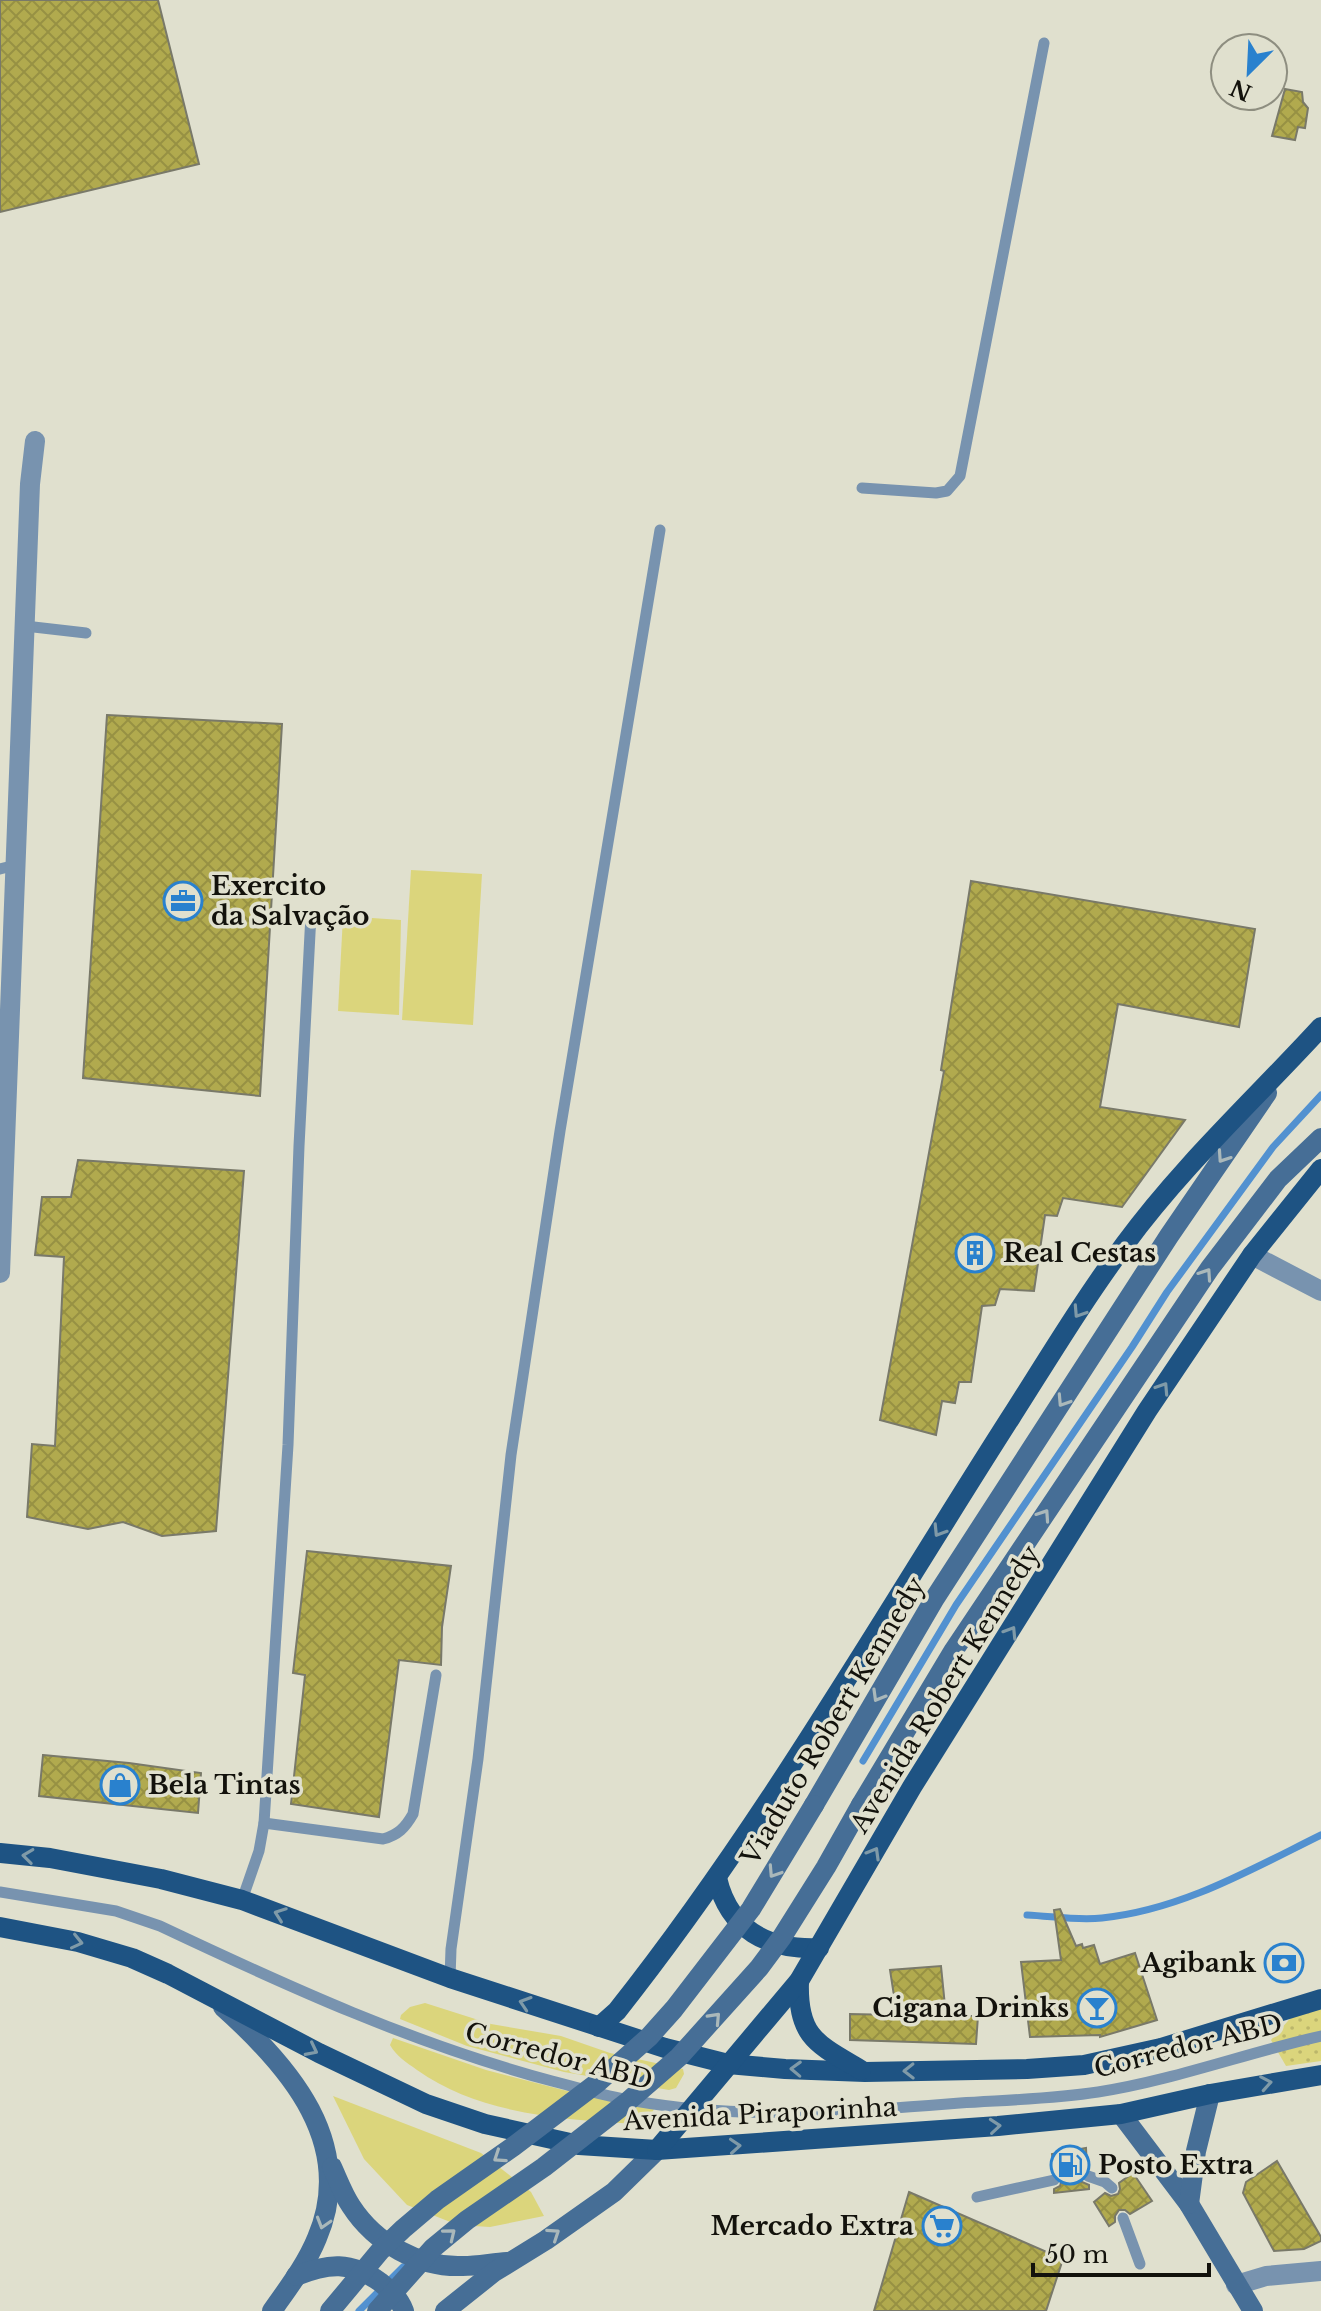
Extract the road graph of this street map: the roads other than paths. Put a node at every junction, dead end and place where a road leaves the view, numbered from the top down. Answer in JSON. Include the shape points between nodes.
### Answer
{"nodes":[{"id":1,"x":1044,"y":43,"type":"dead end"},
{"id":2,"x":35,"y":441,"type":"dead end"},
{"id":3,"x":862,"y":488,"type":"dead end"},
{"id":4,"x":660,"y":530,"type":"dead end"},
{"id":5,"x":25,"y":626,"type":"junction"},
{"id":6,"x":86,"y":633,"type":"dead end"},
{"id":7,"x":8,"y":867,"type":"edge"},
{"id":8,"x":311,"y":914,"type":"dead end"},
{"id":9,"x":1321,"y":1027,"type":"edge"},
{"id":10,"x":1282,"y":1069,"type":"junction"},
{"id":11,"x":1321,"y":1138,"type":"edge"},
{"id":12,"x":1321,"y":1169,"type":"edge"},
{"id":13,"x":1252,"y":1255,"type":"junction"},
{"id":14,"x":0,"y":1273,"type":"edge"},
{"id":15,"x":1321,"y":1291,"type":"edge"},
{"id":16,"x":436,"y":1675,"type":"dead end"},
{"id":17,"x":264,"y":1823,"type":"junction"},
{"id":18,"x":0,"y":1853,"type":"edge"},
{"id":19,"x":717,"y":1878,"type":"junction"},
{"id":20,"x":0,"y":1892,"type":"edge"},
{"id":21,"x":242,"y":1900,"type":"junction"},
{"id":22,"x":0,"y":1927,"type":"edge"},
{"id":23,"x":819,"y":1948,"type":"junction"},
{"id":24,"x":450,"y":1978,"type":"junction"},
{"id":25,"x":799,"y":1981,"type":"junction"},
{"id":26,"x":211,"y":1996,"type":"junction"},
{"id":27,"x":1321,"y":1999,"type":"edge"},
{"id":28,"x":599,"y":2027,"type":"junction"},
{"id":29,"x":1321,"y":2036,"type":"edge"},
{"id":30,"x":728,"y":2064,"type":"junction"},
{"id":31,"x":865,"y":2072,"type":"junction"},
{"id":32,"x":1321,"y":2075,"type":"edge"},
{"id":33,"x":1210,"y":2094,"type":"junction"},
{"id":34,"x":690,"y":2109,"type":"junction"},
{"id":35,"x":1121,"y":2114,"type":"junction"},
{"id":36,"x":657,"y":2150,"type":"junction"},
{"id":37,"x":330,"y":2163,"type":"junction"},
{"id":38,"x":1088,"y":2176,"type":"dead end"},
{"id":39,"x":1054,"y":2180,"type":"dead end"},
{"id":40,"x":1112,"y":2188,"type":"dead end"},
{"id":41,"x":977,"y":2197,"type":"dead end"},
{"id":42,"x":1189,"y":2204,"type":"junction"},
{"id":43,"x":1123,"y":2218,"type":"dead end"},
{"id":44,"x":511,"y":2261,"type":"junction"},
{"id":45,"x":1140,"y":2264,"type":"dead end"},
{"id":46,"x":1321,"y":2271,"type":"edge"},
{"id":47,"x":296,"y":2276,"type":"junction"},
{"id":48,"x":1236,"y":2285,"type":"junction"},
{"id":49,"x":272,"y":2311,"type":"edge"},
{"id":50,"x":330,"y":2311,"type":"edge"},
{"id":51,"x":377,"y":2311,"type":"edge"},
{"id":52,"x":404,"y":2311,"type":"edge"},
{"id":53,"x":445,"y":2311,"type":"edge"},
{"id":54,"x":1253,"y":2311,"type":"edge"}],
"edges":[{"from":1,"to":3,"type":"lane","via":[[960,476],[947,491],[936,493]]},
{"from":2,"to":5,"type":"street"},
{"from":4,"to":24,"type":"lane","via":[[511,1455]]},
{"from":5,"to":6,"type":"lane"},
{"from":5,"to":7,"type":"street"},
{"from":7,"to":14,"type":"street"},
{"from":8,"to":17,"type":"lane","via":[[288,1445]]},
{"from":9,"to":10,"type":"main road"},
{"from":10,"to":19,"type":"main road","one_way":true,"via":[[1162,1194],[1122,1247]]},
{"from":10,"to":50,"type":"main road","name":"Viaduto Robert Kennedy","one_way":true,"bridge":true,"via":[[935,1598],[751,1909],[649,2037],[597,2083],[404,2228]]},
{"from":51,"to":11,"type":"main road","one_way":true,"bridge":true,"via":[[433,2248],[652,2082],[759,1968],[804,1904],[954,1650],[1210,1268],[1278,1179]]},
{"from":12,"to":13,"type":"main road","name":"Avenida Robert Kennedy"},
{"from":13,"to":15,"type":"street"},
{"from":23,"to":13,"type":"main road","name":"Avenida Robert Kennedy","one_way":true,"via":[[912,1787],[1147,1411]]},
{"from":16,"to":17,"type":"lane","via":[[413,1814],[396,1836],[383,1839]]},
{"from":17,"to":21,"type":"lane"},
{"from":21,"to":18,"type":"main road","name":"Avenida Piraporinha","one_way":true,"via":[[161,1879]]},
{"from":19,"to":23,"type":"main road","via":[[730,1910],[757,1936],[782,1946]]},
{"from":19,"to":28,"type":"main road","via":[[617,2011]]},
{"from":20,"to":34,"type":"lane","name":"Corredor ABD","via":[[101,1908],[160,1926],[341,2010],[497,2066],[635,2102]]},
{"from":24,"to":21,"type":"main road","name":"Avenida Piraporinha","one_way":true},
{"from":22,"to":26,"type":"main road","name":"Avenida Piraporinha","one_way":true,"via":[[108,1950]]},
{"from":23,"to":25,"type":"main road","name":"Avenida Robert Kennedy"},
{"from":28,"to":24,"type":"main road","name":"Avenida Piraporinha","one_way":true},
{"from":25,"to":30,"type":"main road","name":"Avenida Robert Kennedy"},
{"from":25,"to":31,"type":"main road","via":[[806,2029],[828,2051]]},
{"from":26,"to":36,"type":"main road","name":"Avenida Piraporinha","one_way":true,"via":[[441,2109],[579,2145]]},
{"from":26,"to":37,"type":"main road","via":[[243,2024],[302,2096],[324,2138]]},
{"from":27,"to":31,"type":"main road","name":"Avenida Piraporinha","one_way":true,"via":[[1161,2048],[1084,2065]]},
{"from":28,"to":30,"type":"main road","name":"Avenida Piraporinha"},
{"from":29,"to":34,"type":"lane","name":"Corredor ABD","via":[[1096,2093],[848,2112]]},
{"from":31,"to":30,"type":"main road","name":"Avenida Piraporinha","one_way":true},
{"from":30,"to":34,"type":"main road","name":"Avenida Robert Kennedy"},
{"from":33,"to":32,"type":"main road","name":"Avenida Piraporinha","one_way":true},
{"from":33,"to":35,"type":"main road","name":"Avenida Piraporinha"},
{"from":33,"to":42,"type":"main road"},
{"from":34,"to":36,"type":"main road","name":"Avenida Robert Kennedy"},
{"from":36,"to":35,"type":"main road","name":"Avenida Piraporinha","one_way":true},
{"from":35,"to":42,"type":"main road"},
{"from":44,"to":36,"type":"main road","name":"Avenida Robert Kennedy","one_way":true,"via":[[614,2192]]},
{"from":37,"to":44,"type":"main road","via":[[350,2205],[376,2236],[391,2245],[437,2264]]},
{"from":37,"to":47,"type":"main road","one_way":true,"via":[[324,2220]]},
{"from":38,"to":40,"type":"lane"},
{"from":39,"to":41,"type":"lane"},
{"from":42,"to":48,"type":"main road"},
{"from":43,"to":45,"type":"lane"},
{"from":44,"to":53,"type":"main road","name":"Avenida Robert Kennedy"},
{"from":46,"to":48,"type":"street","via":[[1266,2276]]},
{"from":47,"to":49,"type":"main road"},
{"from":47,"to":52,"type":"main road","via":[[340,2266],[357,2269],[389,2289]]},
{"from":48,"to":54,"type":"main road"}]}
